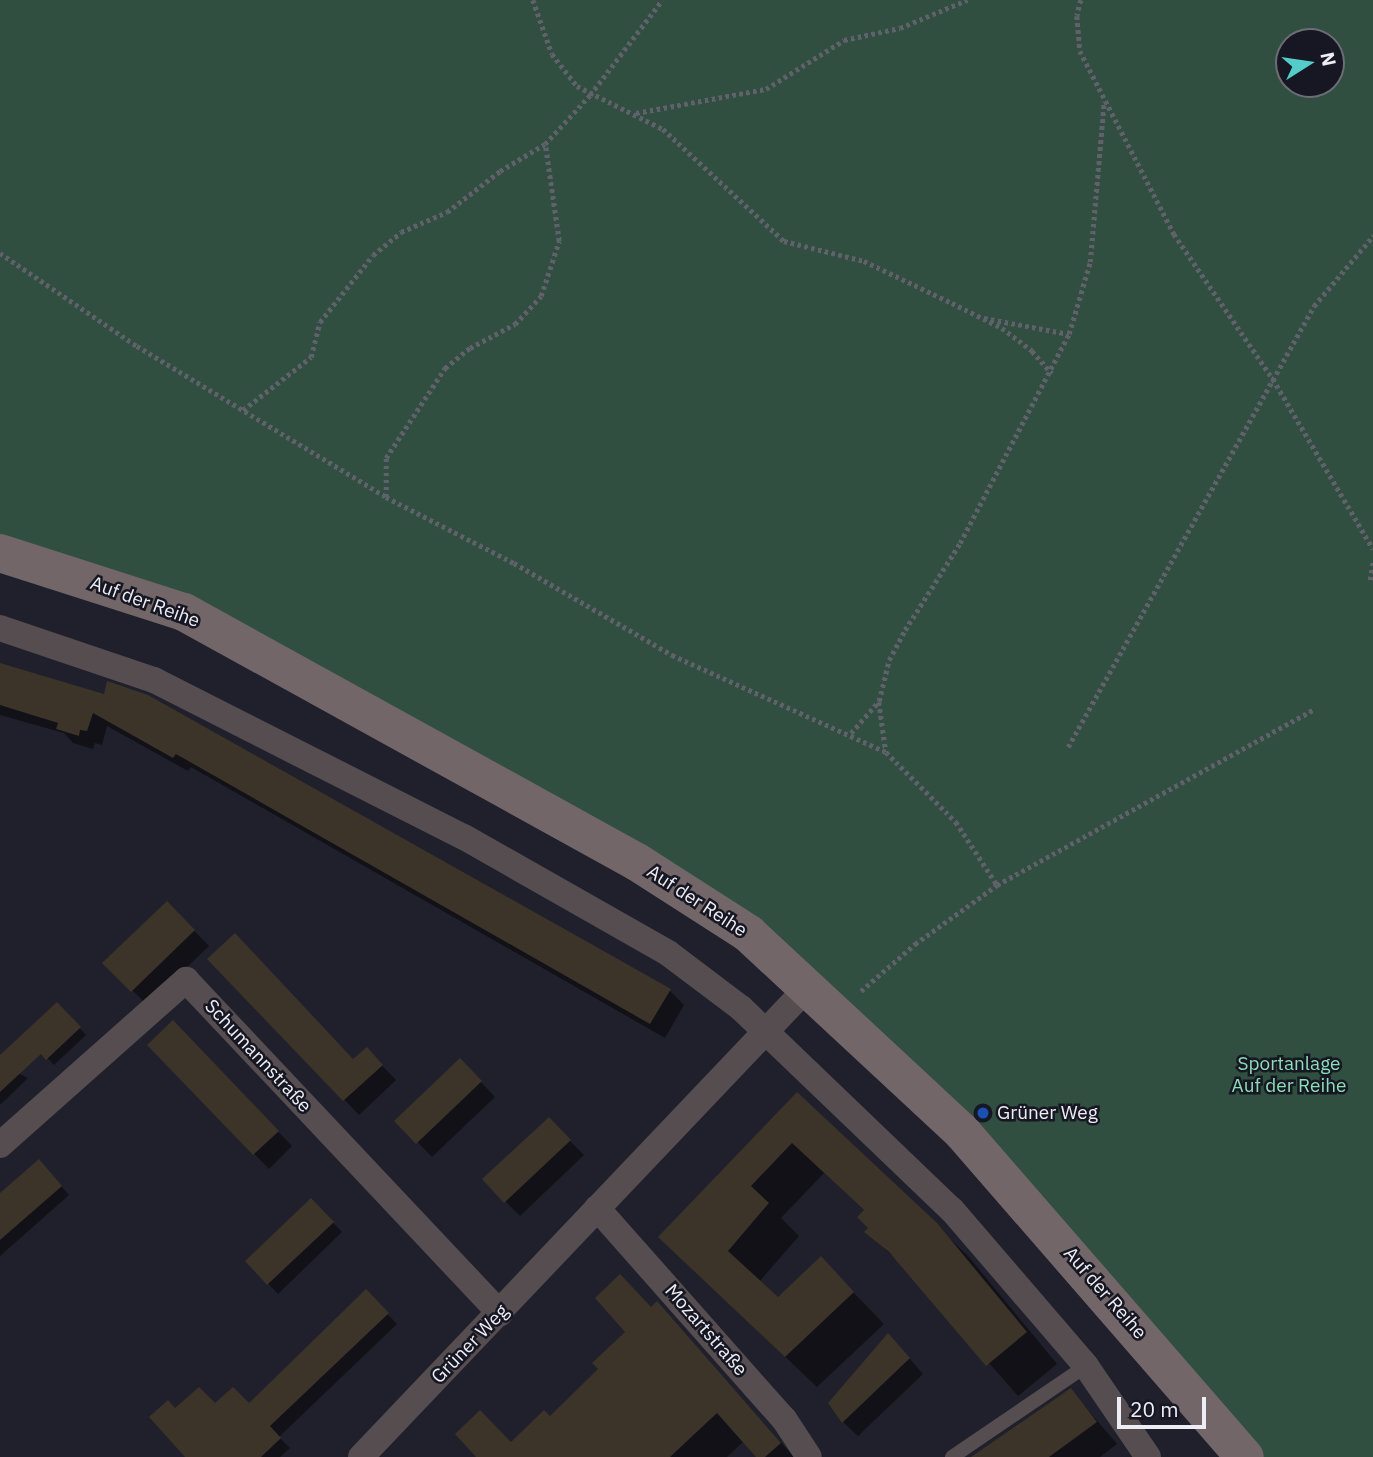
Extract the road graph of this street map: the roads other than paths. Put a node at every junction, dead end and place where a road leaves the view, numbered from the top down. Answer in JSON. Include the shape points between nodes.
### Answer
{"nodes":[{"id":1,"x":0,"y":553,"type":"edge"},
{"id":2,"x":0,"y":628,"type":"edge"},
{"id":3,"x":808,"y":987,"type":"junction"},
{"id":4,"x":764,"y":1031,"type":"junction"},
{"id":5,"x":0,"y":1145,"type":"edge"},
{"id":6,"x":597,"y":1208,"type":"junction"},
{"id":7,"x":500,"y":1313,"type":"junction"},
{"id":8,"x":1086,"y":1366,"type":"junction"},
{"id":9,"x":361,"y":1457,"type":"edge"},
{"id":10,"x":809,"y":1457,"type":"edge"},
{"id":11,"x":952,"y":1457,"type":"edge"},
{"id":12,"x":1149,"y":1457,"type":"edge"},
{"id":13,"x":1245,"y":1457,"type":"edge"}],
"edges":[{"from":1,"to":3,"type":"main road","name":"Auf der Reihe","via":[[184,612],[637,862],[748,934]]},
{"from":2,"to":4,"type":"street","via":[[154,680],[464,837],[668,953]]},
{"from":3,"to":4,"type":"street","name":"Grüner Weg"},
{"from":3,"to":13,"type":"main road","name":"Auf der Reihe","via":[[962,1132]]},
{"from":4,"to":6,"type":"street","name":"Grüner Weg"},
{"from":4,"to":8,"type":"street","via":[[952,1210]]},
{"from":5,"to":7,"type":"street","name":"Schumannstraße","via":[[186,980]]},
{"from":6,"to":7,"type":"street","name":"Grüner Weg"},
{"from":6,"to":10,"type":"street","name":"Mozartstraße","via":[[784,1419]]},
{"from":7,"to":9,"type":"street","name":"Grüner Weg"},
{"from":8,"to":11,"type":"lane"},
{"from":8,"to":12,"type":"street"}]}
